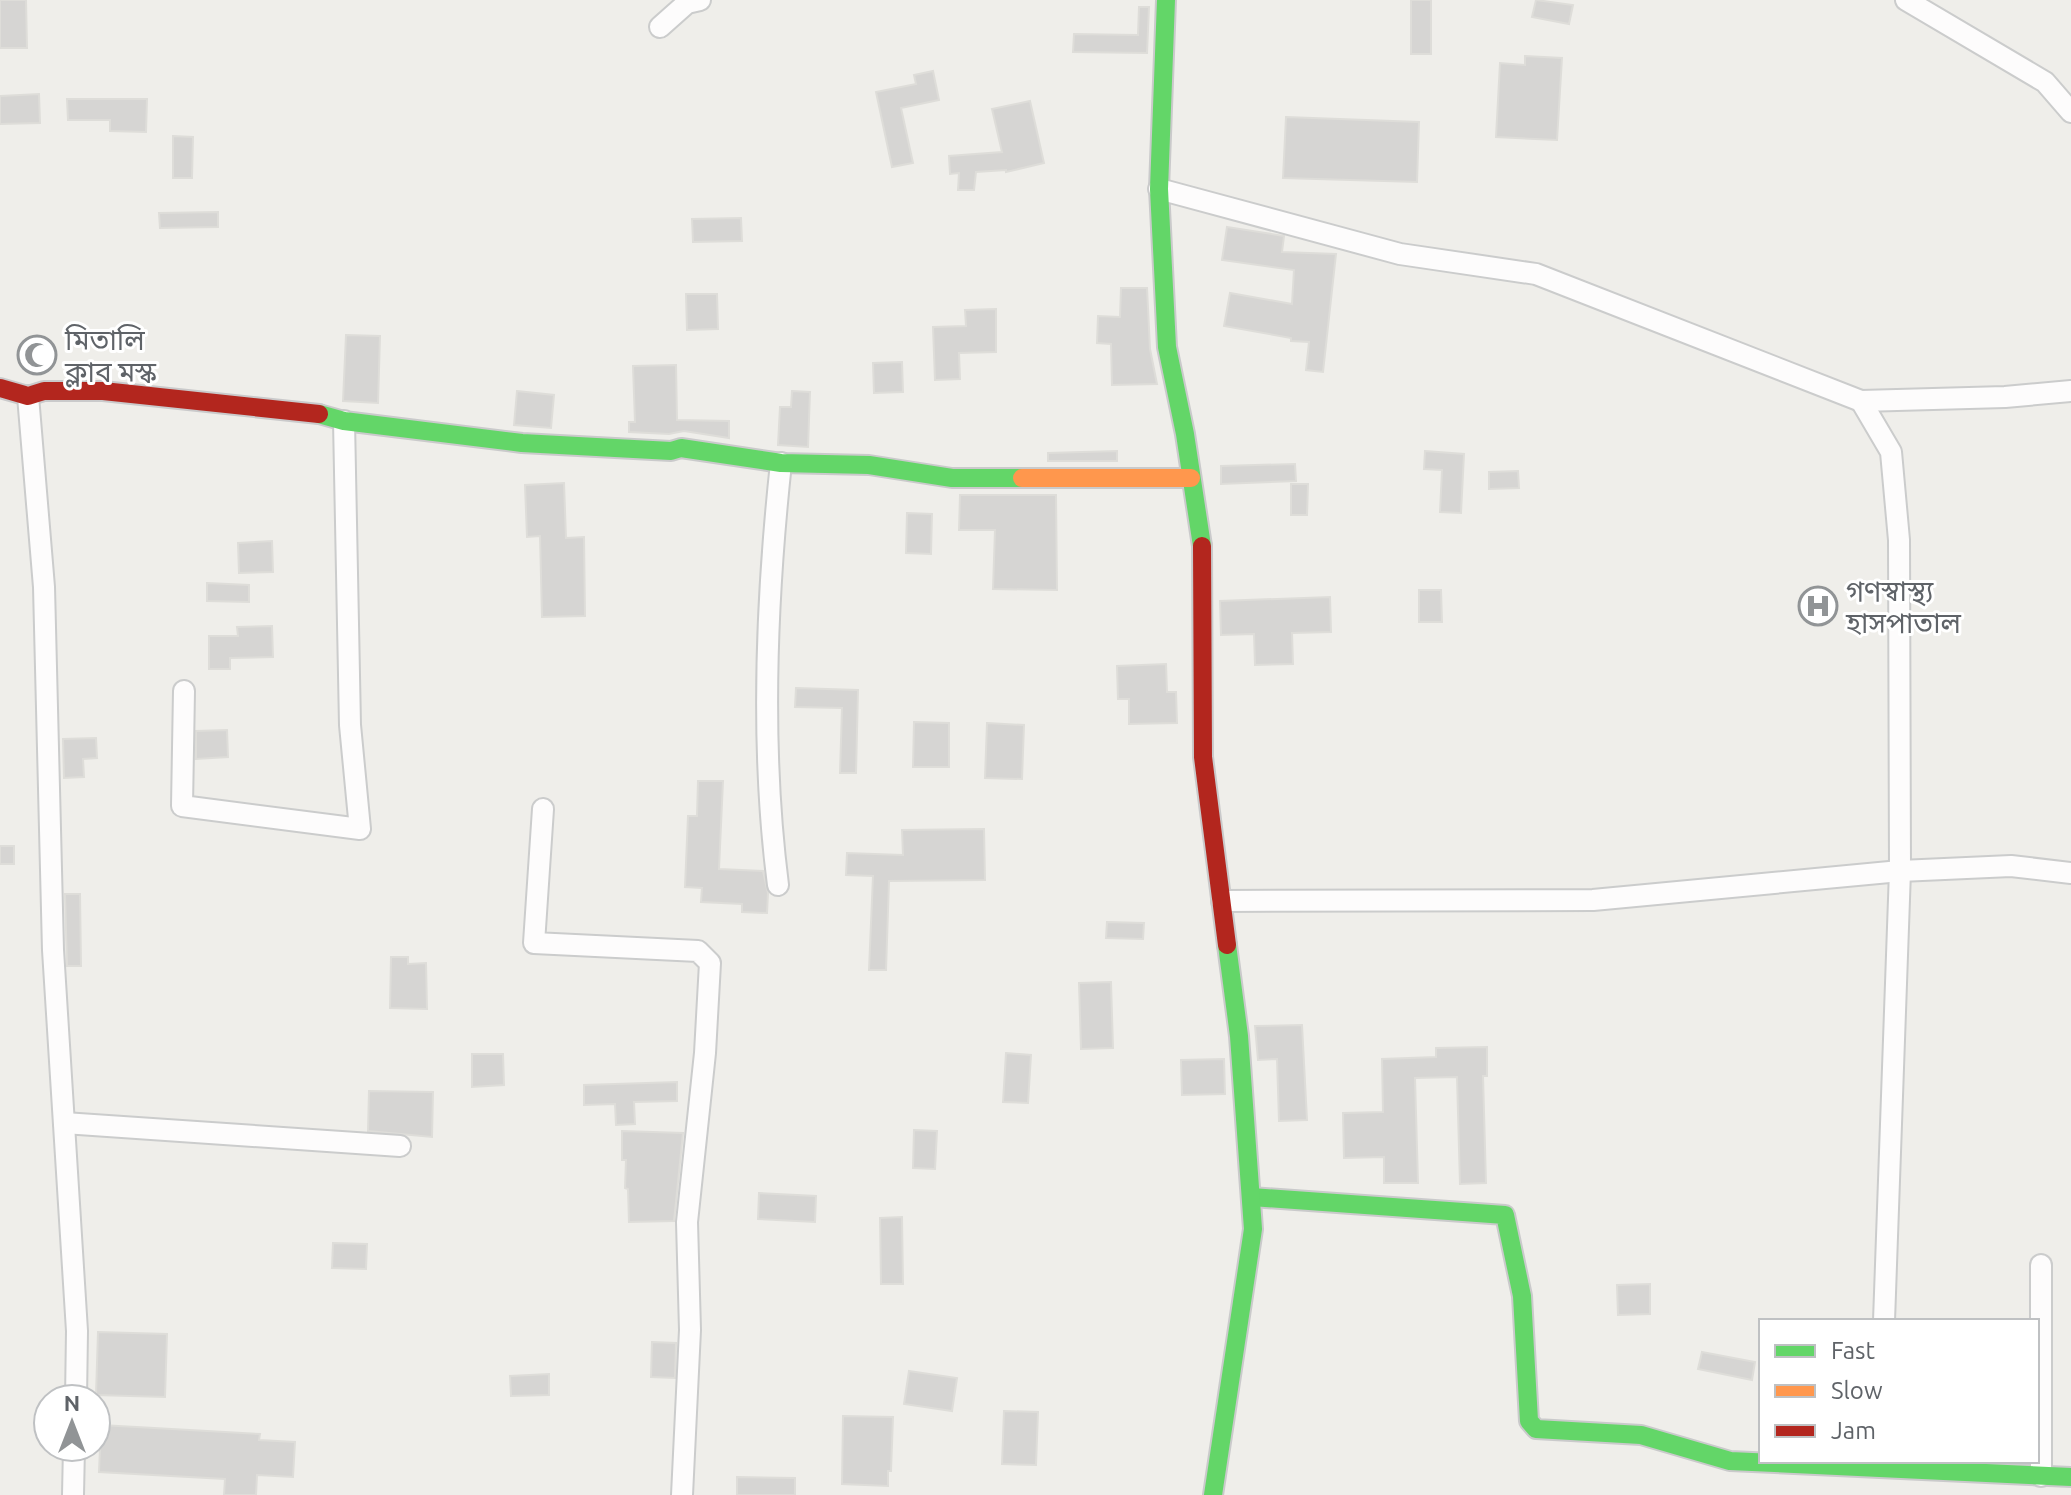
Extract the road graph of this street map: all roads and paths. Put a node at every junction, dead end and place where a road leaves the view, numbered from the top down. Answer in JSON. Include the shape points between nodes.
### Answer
{"nodes":[{"id":1,"x":1166,"y":0,"type":"edge"},
{"id":2,"x":1906,"y":0,"type":"edge"},
{"id":3,"x":691,"y":1,"type":"edge"},
{"id":4,"x":660,"y":27,"type":"dead end"},
{"id":5,"x":2071,"y":112,"type":"edge"},
{"id":6,"x":1159,"y":189,"type":"junction"},
{"id":7,"x":0,"y":388,"type":"edge"},
{"id":8,"x":2071,"y":391,"type":"edge"},
{"id":9,"x":28,"y":396,"type":"junction"},
{"id":10,"x":1861,"y":401,"type":"junction"},
{"id":11,"x":344,"y":421,"type":"junction"},
{"id":12,"x":781,"y":463,"type":"junction"},
{"id":13,"x":1191,"y":478,"type":"junction"},
{"id":14,"x":184,"y":691,"type":"dead end"},
{"id":15,"x":543,"y":809,"type":"dead end"},
{"id":16,"x":1900,"y":871,"type":"junction"},
{"id":17,"x":2071,"y":873,"type":"edge"},
{"id":18,"x":778,"y":885,"type":"dead end"},
{"id":19,"x":1222,"y":901,"type":"junction"},
{"id":20,"x":64,"y":1123,"type":"junction"},
{"id":21,"x":400,"y":1146,"type":"dead end"},
{"id":22,"x":1251,"y":1197,"type":"junction"},
{"id":23,"x":2041,"y":1265,"type":"dead end"},
{"id":24,"x":1884,"y":1319,"type":"edge"},
{"id":25,"x":76,"y":1383,"type":"edge"},
{"id":26,"x":1759,"y":1462,"type":"edge"},
{"id":27,"x":74,"y":1463,"type":"edge"},
{"id":28,"x":1829,"y":1463,"type":"edge"},
{"id":29,"x":1879,"y":1464,"type":"edge"},
{"id":30,"x":1996,"y":1474,"type":"junction"},
{"id":31,"x":2041,"y":1476,"type":"junction"},
{"id":32,"x":2071,"y":1477,"type":"edge"},
{"id":33,"x":73,"y":1495,"type":"edge"},
{"id":34,"x":682,"y":1495,"type":"edge"},
{"id":35,"x":1213,"y":1495,"type":"edge"},
{"id":36,"x":1997,"y":1495,"type":"edge"}],
"edges":[{"from":1,"to":6,"type":"street"},
{"from":2,"to":5,"type":"street","via":[[2045,82]]},
{"from":3,"to":4,"type":"street"},
{"from":6,"to":10,"type":"street","via":[[1400,254],[1536,274]]},
{"from":6,"to":13,"type":"street","via":[[1167,347]]},
{"from":7,"to":9,"type":"street"},
{"from":8,"to":10,"type":"street"},
{"from":9,"to":11,"type":"street","via":[[103,391],[329,415]]},
{"from":9,"to":20,"type":"street","via":[[44,587],[53,950]]},
{"from":10,"to":16,"type":"street","via":[[1891,452],[1899,540]]},
{"from":11,"to":12,"type":"street","via":[[522,443],[681,448]]},
{"from":11,"to":14,"type":"street","via":[[350,725],[360,829],[182,806]]},
{"from":12,"to":13,"type":"street","via":[[869,465],[952,478]]},
{"from":12,"to":18,"type":"street","via":[[769,618],[769,815]]},
{"from":13,"to":19,"type":"street","via":[[1203,553],[1203,757]]},
{"from":15,"to":34,"type":"street","via":[[534,943],[698,951],[710,963],[687,1222],[690,1330]]},
{"from":16,"to":17,"type":"street","via":[[2011,866]]},
{"from":16,"to":19,"type":"street","via":[[1593,900]]},
{"from":16,"to":24,"type":"street"},
{"from":19,"to":22,"type":"street"},
{"from":20,"to":21,"type":"street"},
{"from":20,"to":25,"type":"street"},
{"from":22,"to":26,"type":"street","via":[[1505,1215],[1522,1296],[1529,1421],[1536,1429],[1641,1435],[1730,1461]]},
{"from":22,"to":35,"type":"street","via":[[1253,1229]]},
{"from":23,"to":31,"type":"street"},
{"from":27,"to":33,"type":"street"},
{"from":28,"to":29,"type":"street"},
{"from":29,"to":30,"type":"street"},
{"from":30,"to":31,"type":"street"},
{"from":30,"to":36,"type":"street"},
{"from":31,"to":32,"type":"street"}]}
